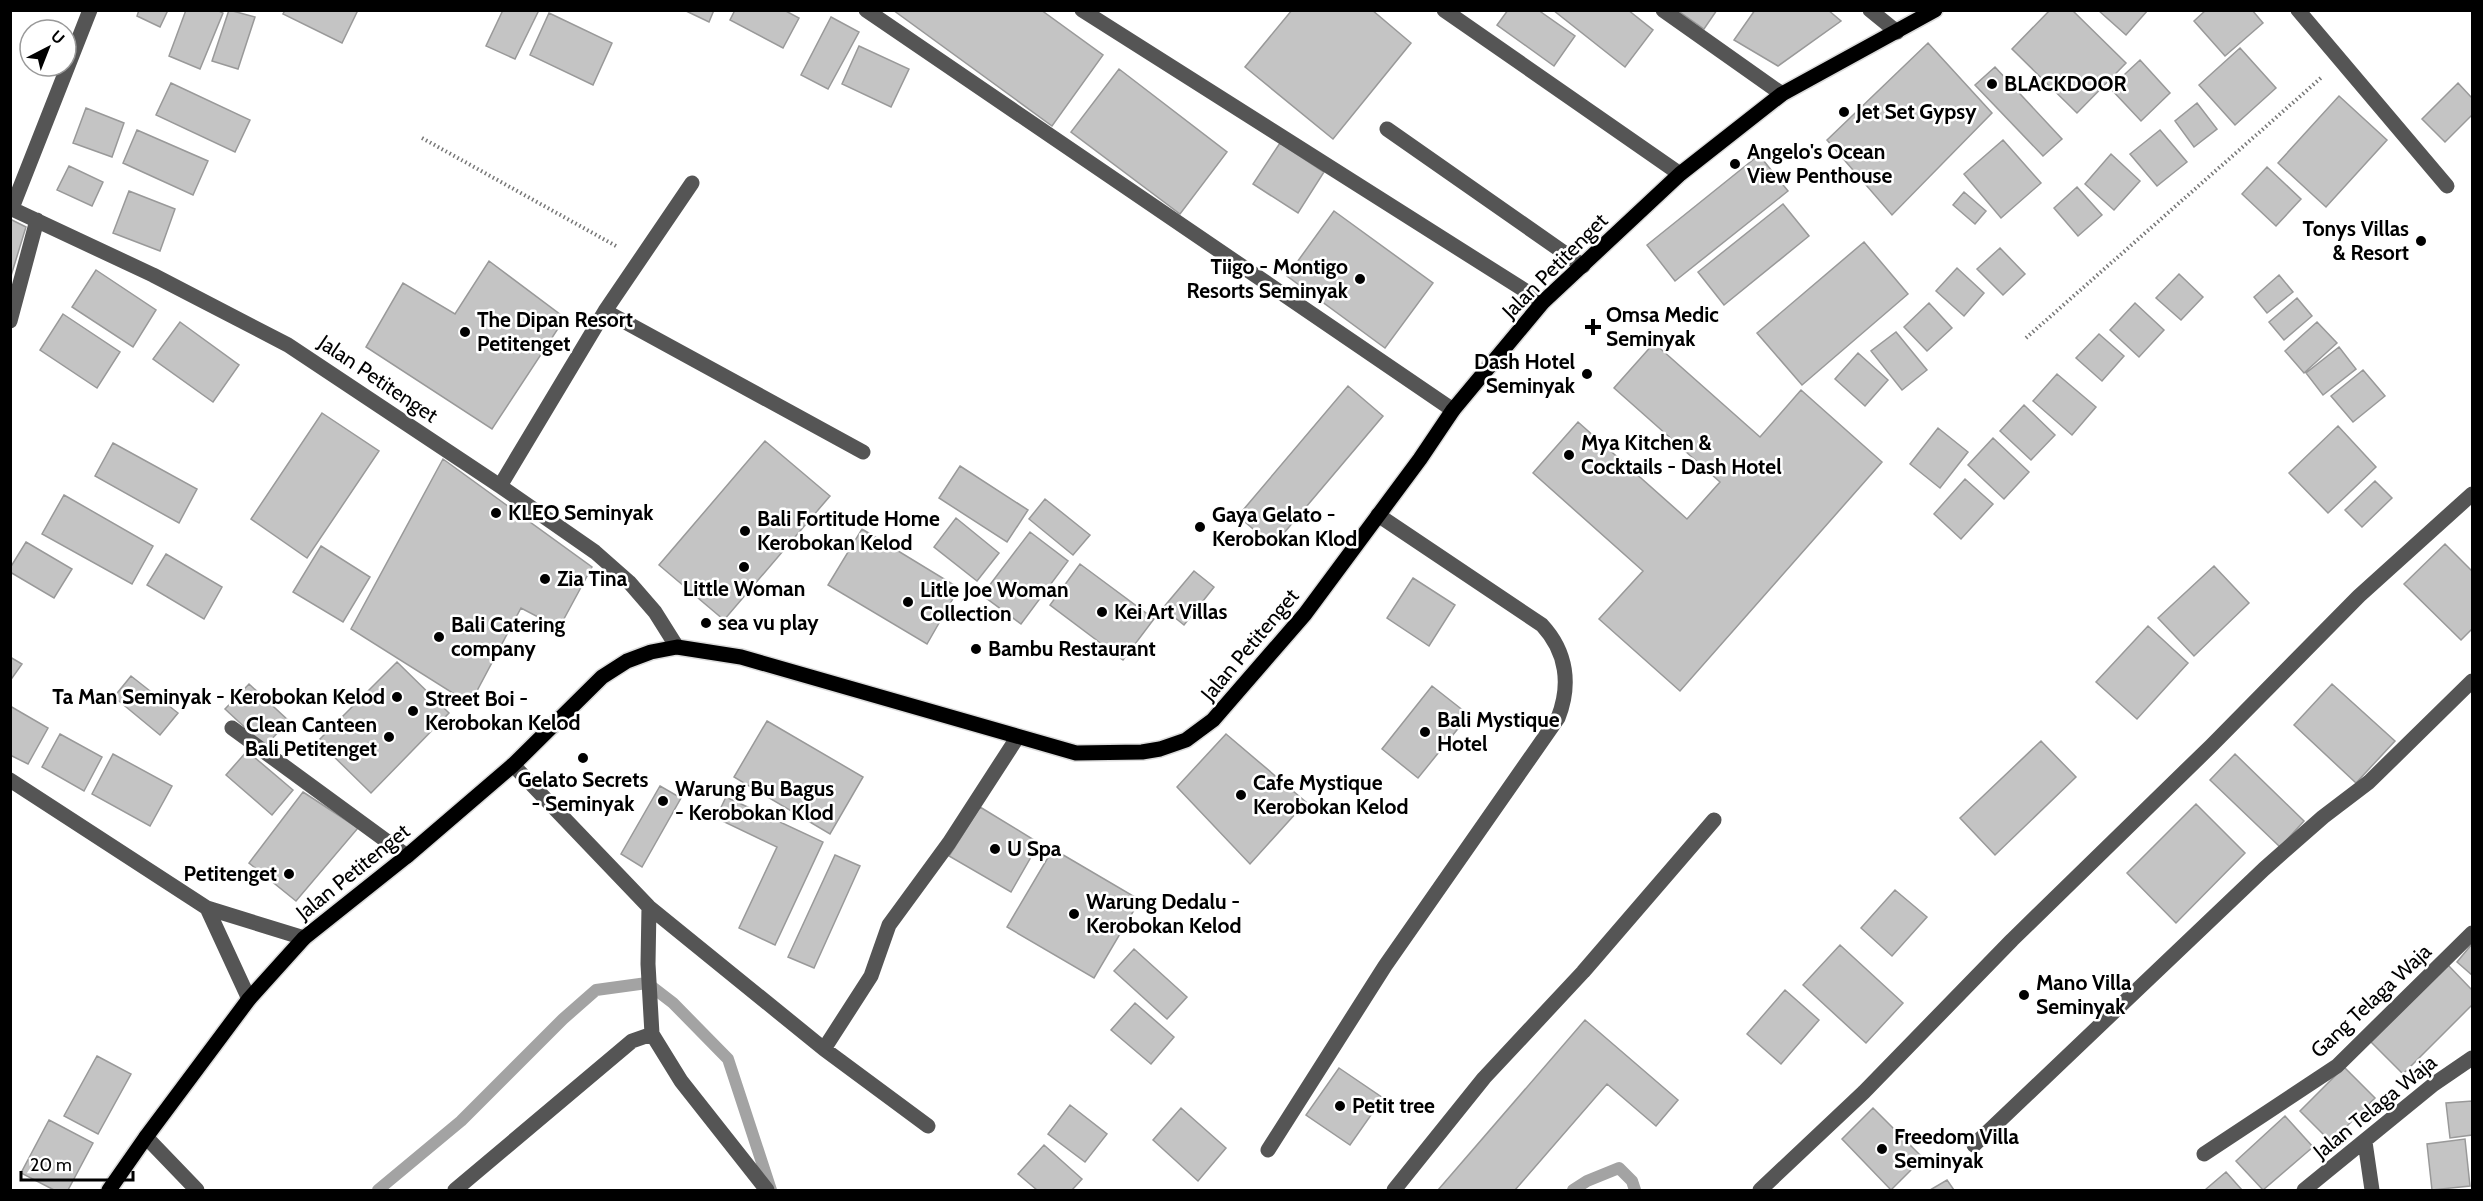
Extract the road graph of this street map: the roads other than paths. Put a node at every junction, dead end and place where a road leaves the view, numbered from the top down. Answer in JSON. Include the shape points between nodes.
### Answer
{"nodes":[{"id":1,"x":90,"y":10,"type":"edge"},
{"id":2,"x":866,"y":10,"type":"edge"},
{"id":3,"x":1082,"y":10,"type":"edge"},
{"id":4,"x":1444,"y":10,"type":"edge"},
{"id":5,"x":1663,"y":10,"type":"edge"},
{"id":6,"x":1870,"y":10,"type":"edge"},
{"id":7,"x":1935,"y":10,"type":"edge"},
{"id":8,"x":2298,"y":10,"type":"edge"},
{"id":9,"x":1897,"y":32,"type":"junction"},
{"id":10,"x":1782,"y":94,"type":"junction"},
{"id":11,"x":1388,"y":129,"type":"dead end"},
{"id":12,"x":1680,"y":174,"type":"junction"},
{"id":13,"x":692,"y":183,"type":"dead end"},
{"id":14,"x":2447,"y":186,"type":"dead end"},
{"id":15,"x":11,"y":208,"type":"edge"},
{"id":16,"x":37,"y":220,"type":"junction"},
{"id":17,"x":1583,"y":266,"type":"junction"},
{"id":18,"x":1544,"y":302,"type":"junction"},
{"id":19,"x":605,"y":311,"type":"junction"},
{"id":20,"x":10,"y":321,"type":"edge"},
{"id":21,"x":1453,"y":410,"type":"junction"},
{"id":22,"x":863,"y":452,"type":"dead end"},
{"id":23,"x":500,"y":486,"type":"junction"},
{"id":24,"x":2472,"y":494,"type":"edge"},
{"id":25,"x":1378,"y":515,"type":"junction"},
{"id":26,"x":677,"y":647,"type":"junction"},
{"id":27,"x":2472,"y":681,"type":"edge"},
{"id":28,"x":232,"y":728,"type":"dead end"},
{"id":29,"x":1017,"y":738,"type":"junction"},
{"id":30,"x":513,"y":765,"type":"junction"},
{"id":31,"x":10,"y":780,"type":"edge"},
{"id":32,"x":1714,"y":820,"type":"dead end"},
{"id":33,"x":407,"y":856,"type":"junction"},
{"id":34,"x":649,"y":907,"type":"junction"},
{"id":35,"x":207,"y":908,"type":"junction"},
{"id":36,"x":2472,"y":933,"type":"edge"},
{"id":37,"x":304,"y":938,"type":"junction"},
{"id":38,"x":249,"y":999,"type":"junction"},
{"id":39,"x":652,"y":1034,"type":"junction"},
{"id":40,"x":824,"y":1049,"type":"junction"},
{"id":41,"x":2472,"y":1058,"type":"edge"},
{"id":42,"x":928,"y":1126,"type":"dead end"},
{"id":43,"x":146,"y":1137,"type":"junction"},
{"id":44,"x":2365,"y":1142,"type":"junction"},
{"id":45,"x":1974,"y":1145,"type":"dead end"},
{"id":46,"x":1268,"y":1150,"type":"dead end"},
{"id":47,"x":2204,"y":1154,"type":"dead end"},
{"id":48,"x":109,"y":1191,"type":"edge"},
{"id":49,"x":197,"y":1191,"type":"edge"},
{"id":50,"x":455,"y":1191,"type":"edge"},
{"id":51,"x":767,"y":1191,"type":"edge"},
{"id":52,"x":1394,"y":1191,"type":"edge"},
{"id":53,"x":1760,"y":1191,"type":"edge"},
{"id":54,"x":2304,"y":1191,"type":"edge"},
{"id":55,"x":2372,"y":1191,"type":"edge"}],
"edges":[{"from":1,"to":15,"type":"street"},
{"from":2,"to":21,"type":"street"},
{"from":3,"to":18,"type":"street"},
{"from":4,"to":12,"type":"street"},
{"from":5,"to":10,"type":"street"},
{"from":6,"to":9,"type":"street"},
{"from":7,"to":9,"type":"main road","name":"Jalan Petitenget"},
{"from":8,"to":14,"type":"street"},
{"from":9,"to":10,"type":"main road","name":"Jalan Petitenget"},
{"from":10,"to":12,"type":"main road","name":"Jalan Petitenget"},
{"from":11,"to":17,"type":"street"},
{"from":12,"to":17,"type":"main road","name":"Jalan Petitenget"},
{"from":13,"to":19,"type":"street"},
{"from":15,"to":16,"type":"street","name":"Jalan Petitenget"},
{"from":16,"to":20,"type":"street"},
{"from":16,"to":23,"type":"street","name":"Jalan Petitenget","via":[[288,345]]},
{"from":17,"to":18,"type":"main road","name":"Jalan Petitenget"},
{"from":18,"to":21,"type":"main road","name":"Jalan Petitenget"},
{"from":19,"to":22,"type":"street"},
{"from":19,"to":23,"type":"street"},
{"from":21,"to":25,"type":"main road","name":"Jalan Petitenget"},
{"from":23,"to":26,"type":"street","name":"Jalan Petitenget","via":[[595,552],[629,582],[655,612]]},
{"from":24,"to":53,"type":"street","via":[[2359,596],[1864,1092]]},
{"from":25,"to":29,"type":"main road","name":"Jalan Petitenget","via":[[1305,614],[1213,720],[1186,740],[1142,752],[1076,753]]},
{"from":25,"to":46,"type":"street","via":[[1542,625],[1559,648],[1565,670],[1565,699],[1558,718],[1385,966]]},
{"from":26,"to":29,"type":"main road","name":"Jalan Petitenget","via":[[741,657]]},
{"from":26,"to":30,"type":"main road","name":"Jalan Petitenget","via":[[627,661],[602,676]]},
{"from":27,"to":45,"type":"street","via":[[2369,782],[2264,869]]},
{"from":28,"to":33,"type":"street"},
{"from":29,"to":40,"type":"street","via":[[949,843],[889,925],[871,976]]},
{"from":30,"to":33,"type":"main road","name":"Jalan Petitenget"},
{"from":30,"to":34,"type":"street"},
{"from":31,"to":35,"type":"street"},
{"from":32,"to":52,"type":"street","via":[[1590,964],[1484,1078]]},
{"from":33,"to":37,"type":"main road","name":"Jalan Petitenget"},
{"from":34,"to":39,"type":"street"},
{"from":34,"to":40,"type":"street"},
{"from":35,"to":37,"type":"street"},
{"from":35,"to":38,"type":"street"},
{"from":36,"to":47,"type":"street","name":"Gang Telaga Waja","via":[[2337,1065]]},
{"from":37,"to":38,"type":"main road","name":"Jalan Petitenget"},
{"from":38,"to":43,"type":"main road","name":"Jalan Petitenget"},
{"from":39,"to":50,"type":"street","via":[[632,1041]]},
{"from":39,"to":51,"type":"street","via":[[681,1081]]},
{"from":40,"to":42,"type":"street"},
{"from":41,"to":44,"type":"street","name":"Jalan Telaga Waja","via":[[2434,1084]]},
{"from":43,"to":48,"type":"main road","name":"Jalan Petitenget"},
{"from":43,"to":49,"type":"street"},
{"from":44,"to":54,"type":"street","name":"Jalan Telaga Waja"},
{"from":44,"to":55,"type":"street"}]}
